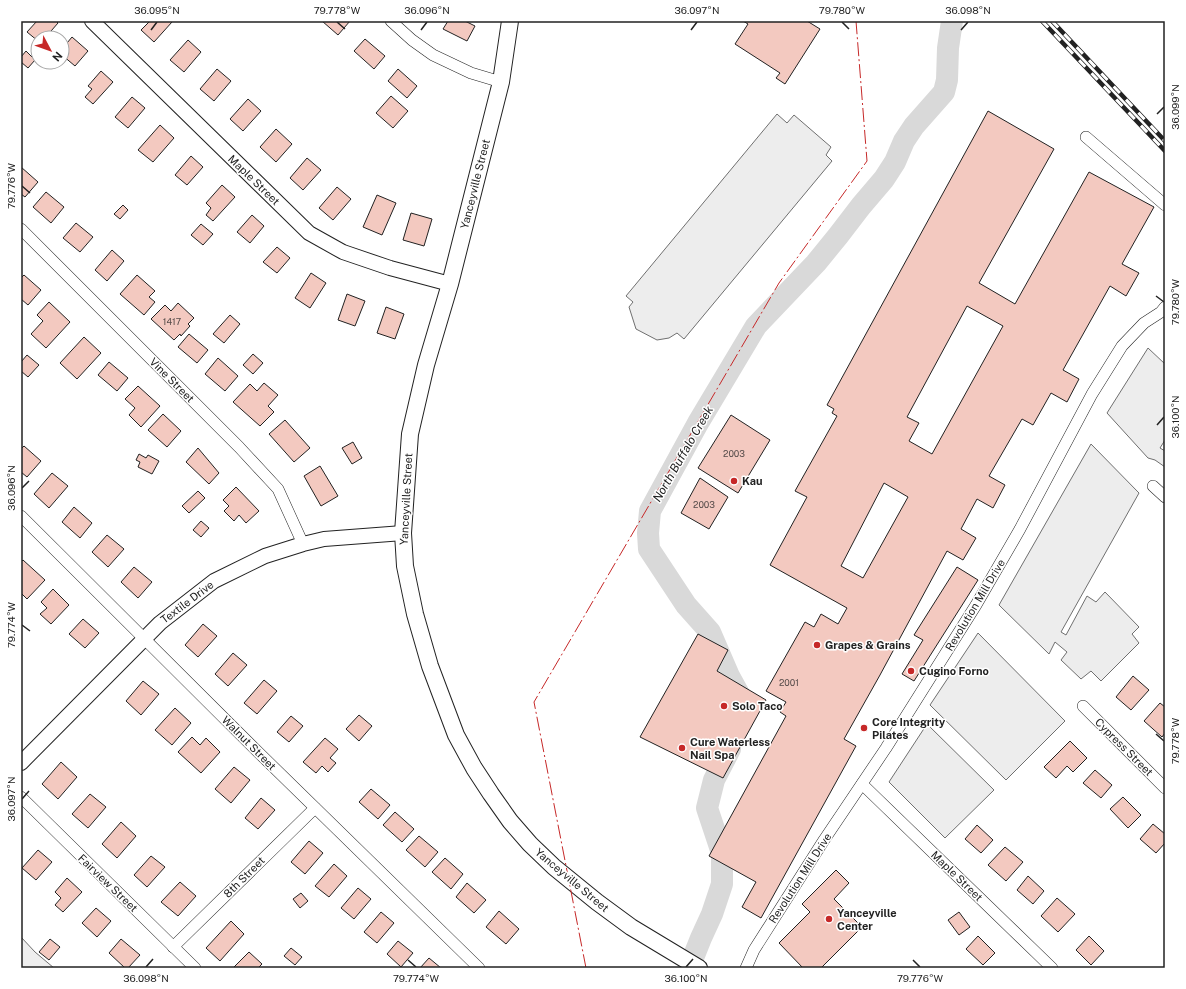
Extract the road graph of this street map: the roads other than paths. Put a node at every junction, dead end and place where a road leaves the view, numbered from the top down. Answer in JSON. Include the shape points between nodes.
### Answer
{"nodes":[{"id":1,"x":92,"y":21,"type":"edge"},
{"id":2,"x":391,"y":21,"type":"edge"},
{"id":3,"x":510,"y":21,"type":"edge"},
{"id":4,"x":501,"y":82,"type":"junction"},
{"id":5,"x":1086,"y":137,"type":"dead end"},
{"id":6,"x":1165,"y":205,"type":"edge"},
{"id":7,"x":21,"y":230,"type":"edge"},
{"id":8,"x":450,"y":284,"type":"junction"},
{"id":9,"x":1165,"y":307,"type":"edge"},
{"id":10,"x":1153,"y":486,"type":"dead end"},
{"id":11,"x":1165,"y":497,"type":"edge"},
{"id":12,"x":21,"y":516,"type":"edge"},
{"id":13,"x":403,"y":533,"type":"junction"},
{"id":14,"x":303,"y":544,"type":"junction"},
{"id":15,"x":144,"y":638,"type":"junction"},
{"id":16,"x":1083,"y":706,"type":"dead end"},
{"id":17,"x":21,"y":763,"type":"edge"},
{"id":18,"x":862,"y":784,"type":"junction"},
{"id":19,"x":1165,"y":788,"type":"edge"},
{"id":20,"x":21,"y":797,"type":"edge"},
{"id":21,"x":315,"y":808,"type":"junction"},
{"id":22,"x":173,"y":947,"type":"junction"},
{"id":23,"x":195,"y":968,"type":"edge"},
{"id":24,"x":479,"y":968,"type":"edge"},
{"id":25,"x":699,"y":968,"type":"edge"},
{"id":26,"x":746,"y":968,"type":"edge"},
{"id":27,"x":1052,"y":968,"type":"edge"}],
"edges":[{"from":1,"to":8,"type":"street","name":"Maple Street","via":[[309,233],[343,252]]},
{"from":2,"to":4,"type":"street","via":[[434,55],[471,73]]},
{"from":3,"to":4,"type":"main road","name":"Yanceyville Street"},
{"from":4,"to":8,"type":"main road","name":"Yanceyville Street"},
{"from":5,"to":6,"type":"street"},
{"from":7,"to":14,"type":"street","name":"Vine Street","via":[[239,447],[278,490]]},
{"from":8,"to":13,"type":"main road","name":"Yanceyville Street","via":[[426,365],[410,434]]},
{"from":9,"to":18,"type":"street","name":"Revolution Mill Drive","via":[[1144,323],[1114,358],[976,605]]},
{"from":10,"to":11,"type":"street"},
{"from":12,"to":15,"type":"street","name":"Walnut Street"},
{"from":13,"to":14,"type":"street","name":"Textile Drive","via":[[324,539]]},
{"from":13,"to":25,"type":"main road","name":"Yanceyville Street","via":[[405,566],[430,666],[456,735],[491,794],[510,821],[554,867],[618,918]]},
{"from":14,"to":15,"type":"street","name":"Textile Drive","via":[[265,556],[214,581]]},
{"from":15,"to":17,"type":"street","name":"Textile Drive"},
{"from":15,"to":21,"type":"street","name":"Walnut Street"},
{"from":16,"to":19,"type":"street","name":"Cypress Street"},
{"from":18,"to":26,"type":"street","name":"Revolution Mill Drive","via":[[754,950]]},
{"from":18,"to":27,"type":"street","name":"Maple Street"},
{"from":20,"to":22,"type":"street","name":"Fairview Street"},
{"from":21,"to":22,"type":"street","name":"8th Street"},
{"from":21,"to":24,"type":"street","name":"Walnut Street"},
{"from":22,"to":23,"type":"street","name":"Fairview Street"}]}
